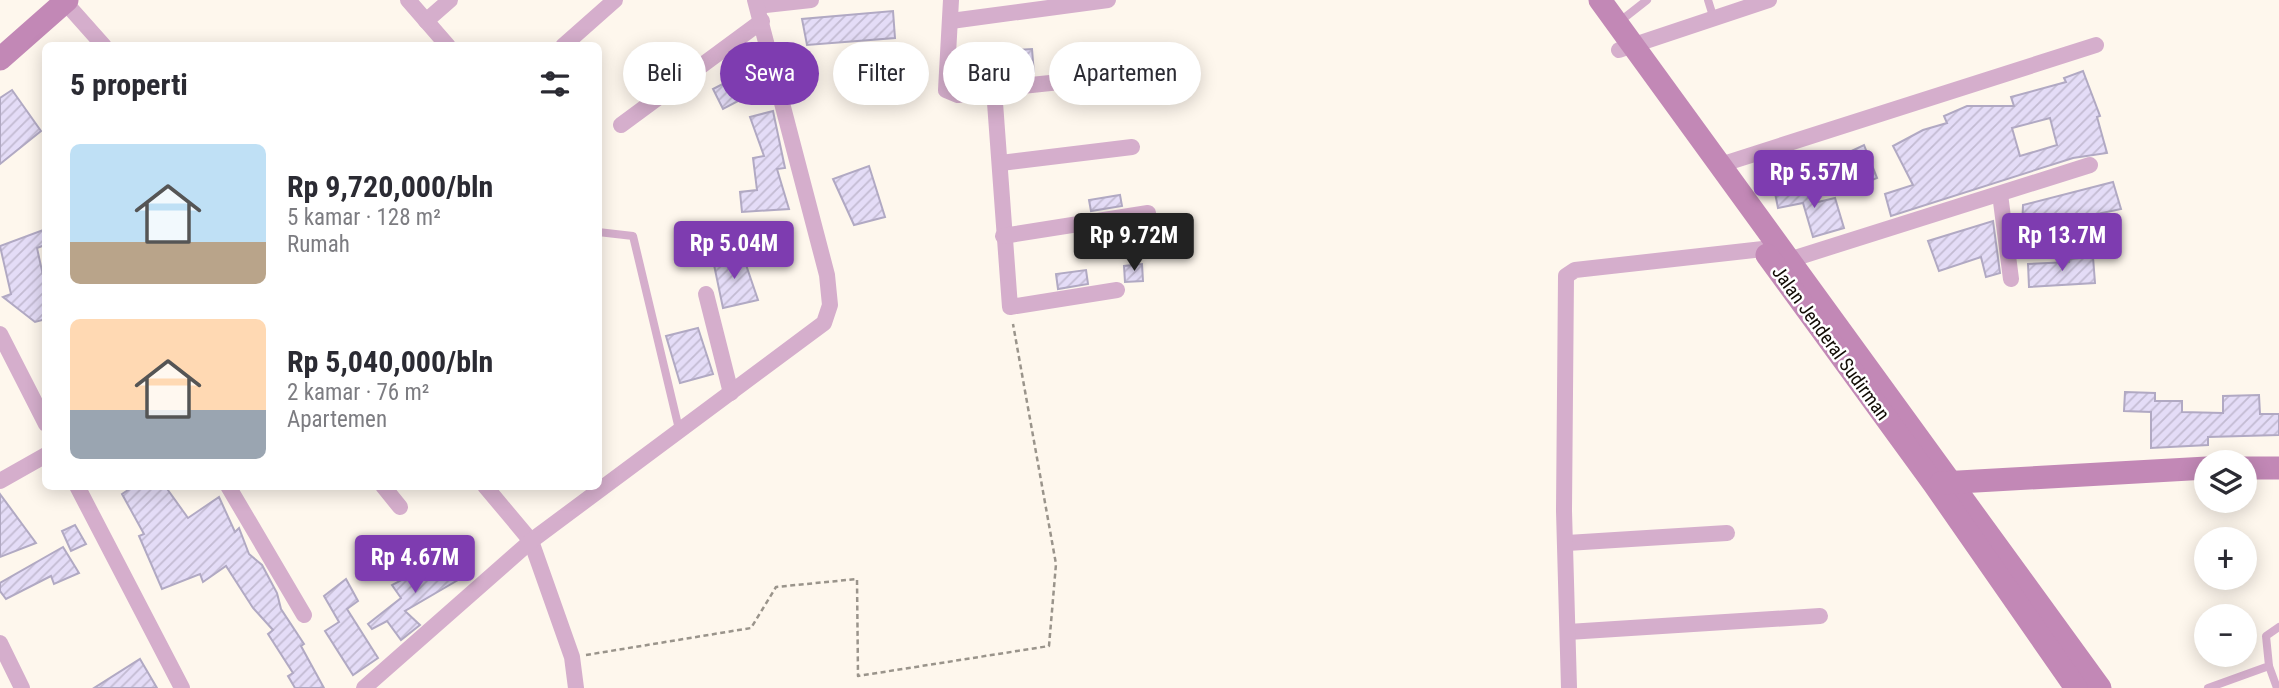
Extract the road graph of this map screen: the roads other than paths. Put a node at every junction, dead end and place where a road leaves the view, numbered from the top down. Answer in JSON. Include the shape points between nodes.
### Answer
{"nodes":[{"id":1,"x":408,"y":0,"type":"edge"},
{"id":2,"x":450,"y":0,"type":"edge"},
{"id":3,"x":615,"y":0,"type":"edge"},
{"id":4,"x":811,"y":0,"type":"edge"},
{"id":5,"x":951,"y":0,"type":"edge"},
{"id":6,"x":1108,"y":0,"type":"edge"},
{"id":7,"x":1584,"y":0,"type":"edge"},
{"id":8,"x":1600,"y":0,"type":"edge"},
{"id":9,"x":1647,"y":0,"type":"edge"},
{"id":10,"x":1708,"y":0,"type":"edge"},
{"id":11,"x":1769,"y":0,"type":"edge"},
{"id":12,"x":65,"y":1,"type":"edge"},
{"id":13,"x":759,"y":9,"type":"edge"},
{"id":14,"x":1713,"y":16,"type":"junction"},
{"id":15,"x":426,"y":21,"type":"junction"},
{"id":16,"x":951,"y":21,"type":"junction"},
{"id":17,"x":1617,"y":23,"type":"junction"},
{"id":18,"x":101,"y":42,"type":"edge"},
{"id":19,"x":444,"y":42,"type":"edge"},
{"id":20,"x":568,"y":42,"type":"edge"},
{"id":21,"x":949,"y":42,"type":"edge"},
{"id":22,"x":2096,"y":45,"type":"dead end"},
{"id":23,"x":1625,"y":46,"type":"junction"},
{"id":24,"x":0,"y":60,"type":"edge"},
{"id":25,"x":996,"y":105,"type":"edge"},
{"id":26,"x":621,"y":125,"type":"dead end"},
{"id":27,"x":1132,"y":147,"type":"dead end"},
{"id":28,"x":1001,"y":163,"type":"junction"},
{"id":29,"x":1720,"y":165,"type":"junction"},
{"id":30,"x":2090,"y":165,"type":"dead end"},
{"id":31,"x":2000,"y":194,"type":"junction"},
{"id":32,"x":1148,"y":214,"type":"dead end"},
{"id":33,"x":602,"y":232,"type":"edge"},
{"id":34,"x":1003,"y":236,"type":"junction"},
{"id":35,"x":2008,"y":239,"type":"junction"},
{"id":36,"x":2072,"y":245,"type":"dead end"},
{"id":37,"x":1776,"y":251,"type":"junction"},
{"id":38,"x":2011,"y":279,"type":"dead end"},
{"id":39,"x":1116,"y":290,"type":"dead end"},
{"id":40,"x":706,"y":294,"type":"dead end"},
{"id":41,"x":0,"y":334,"type":"edge"},
{"id":42,"x":731,"y":393,"type":"junction"},
{"id":43,"x":42,"y":416,"type":"edge"},
{"id":44,"x":679,"y":429,"type":"junction"},
{"id":45,"x":42,"y":457,"type":"edge"},
{"id":46,"x":2257,"y":468,"type":"edge"},
{"id":47,"x":2279,"y":468,"type":"edge"},
{"id":48,"x":2194,"y":469,"type":"edge"},
{"id":49,"x":0,"y":481,"type":"edge"},
{"id":50,"x":1943,"y":483,"type":"junction"},
{"id":51,"x":602,"y":487,"type":"edge"},
{"id":52,"x":79,"y":490,"type":"edge"},
{"id":53,"x":230,"y":490,"type":"edge"},
{"id":54,"x":386,"y":490,"type":"edge"},
{"id":55,"x":488,"y":490,"type":"edge"},
{"id":56,"x":598,"y":490,"type":"edge"},
{"id":57,"x":400,"y":508,"type":"dead end"},
{"id":58,"x":1727,"y":533,"type":"dead end"},
{"id":59,"x":531,"y":541,"type":"junction"},
{"id":60,"x":1567,"y":543,"type":"junction"},
{"id":61,"x":304,"y":615,"type":"dead end"},
{"id":62,"x":1821,"y":616,"type":"dead end"},
{"id":63,"x":2279,"y":627,"type":"edge"},
{"id":64,"x":1568,"y":632,"type":"junction"},
{"id":65,"x":0,"y":643,"type":"edge"},
{"id":66,"x":2269,"y":666,"type":"junction"},
{"id":67,"x":22,"y":688,"type":"edge"},
{"id":68,"x":182,"y":688,"type":"edge"},
{"id":69,"x":364,"y":688,"type":"edge"},
{"id":70,"x":576,"y":688,"type":"edge"},
{"id":71,"x":1569,"y":688,"type":"edge"},
{"id":72,"x":2077,"y":688,"type":"edge"},
{"id":73,"x":2100,"y":688,"type":"edge"},
{"id":74,"x":2208,"y":688,"type":"edge"},
{"id":75,"x":2277,"y":688,"type":"edge"}],
"edges":[{"from":1,"to":15,"type":"street"},
{"from":2,"to":15,"type":"street"},
{"from":3,"to":20,"type":"street"},
{"from":4,"to":13,"type":"street"},
{"from":5,"to":16,"type":"street"},
{"from":6,"to":16,"type":"street"},
{"from":7,"to":23,"type":"main road","name":"Jalan Jenderal Sudirman"},
{"from":8,"to":17,"type":"main road"},
{"from":9,"to":17,"type":"lane"},
{"from":10,"to":14,"type":"lane"},
{"from":11,"to":14,"type":"street"},
{"from":12,"to":18,"type":"street"},
{"from":12,"to":24,"type":"main road"},
{"from":13,"to":26,"type":"street"},
{"from":13,"to":42,"type":"street","via":[[827,275],[830,305],[824,323],[812,335]]},
{"from":14,"to":23,"type":"street"},
{"from":15,"to":19,"type":"street"},
{"from":16,"to":21,"type":"street"},
{"from":17,"to":23,"type":"main road"},
{"from":22,"to":29,"type":"street"},
{"from":23,"to":29,"type":"main road"},
{"from":23,"to":37,"type":"main road","name":"Jalan Jenderal Sudirman"},
{"from":25,"to":28,"type":"street"},
{"from":27,"to":28,"type":"street"},
{"from":28,"to":34,"type":"street"},
{"from":29,"to":37,"type":"main road"},
{"from":30,"to":31,"type":"street"},
{"from":31,"to":35,"type":"street"},
{"from":31,"to":37,"type":"street"},
{"from":32,"to":34,"type":"street"},
{"from":33,"to":44,"type":"lane","via":[[633,236]]},
{"from":34,"to":39,"type":"street","via":[[1010,307]]},
{"from":35,"to":36,"type":"street"},
{"from":35,"to":38,"type":"street"},
{"from":37,"to":50,"type":"main road"},
{"from":37,"to":60,"type":"street","via":[[1568,273]]},
{"from":40,"to":42,"type":"street"},
{"from":41,"to":43,"type":"street"},
{"from":42,"to":44,"type":"street"},
{"from":44,"to":51,"type":"street"},
{"from":45,"to":49,"type":"street"},
{"from":46,"to":47,"type":"main road"},
{"from":48,"to":50,"type":"main road"},
{"from":50,"to":72,"type":"main road"},
{"from":50,"to":73,"type":"main road"},
{"from":52,"to":68,"type":"street"},
{"from":53,"to":61,"type":"street"},
{"from":54,"to":57,"type":"street"},
{"from":55,"to":59,"type":"street"},
{"from":56,"to":59,"type":"street"},
{"from":58,"to":60,"type":"street"},
{"from":59,"to":69,"type":"street"},
{"from":59,"to":70,"type":"street","via":[[572,657]]},
{"from":60,"to":64,"type":"street"},
{"from":62,"to":64,"type":"street"},
{"from":63,"to":66,"type":"lane","via":[[2266,636]]},
{"from":64,"to":71,"type":"street"},
{"from":65,"to":67,"type":"street"},
{"from":66,"to":74,"type":"lane"},
{"from":66,"to":75,"type":"lane"}]}
